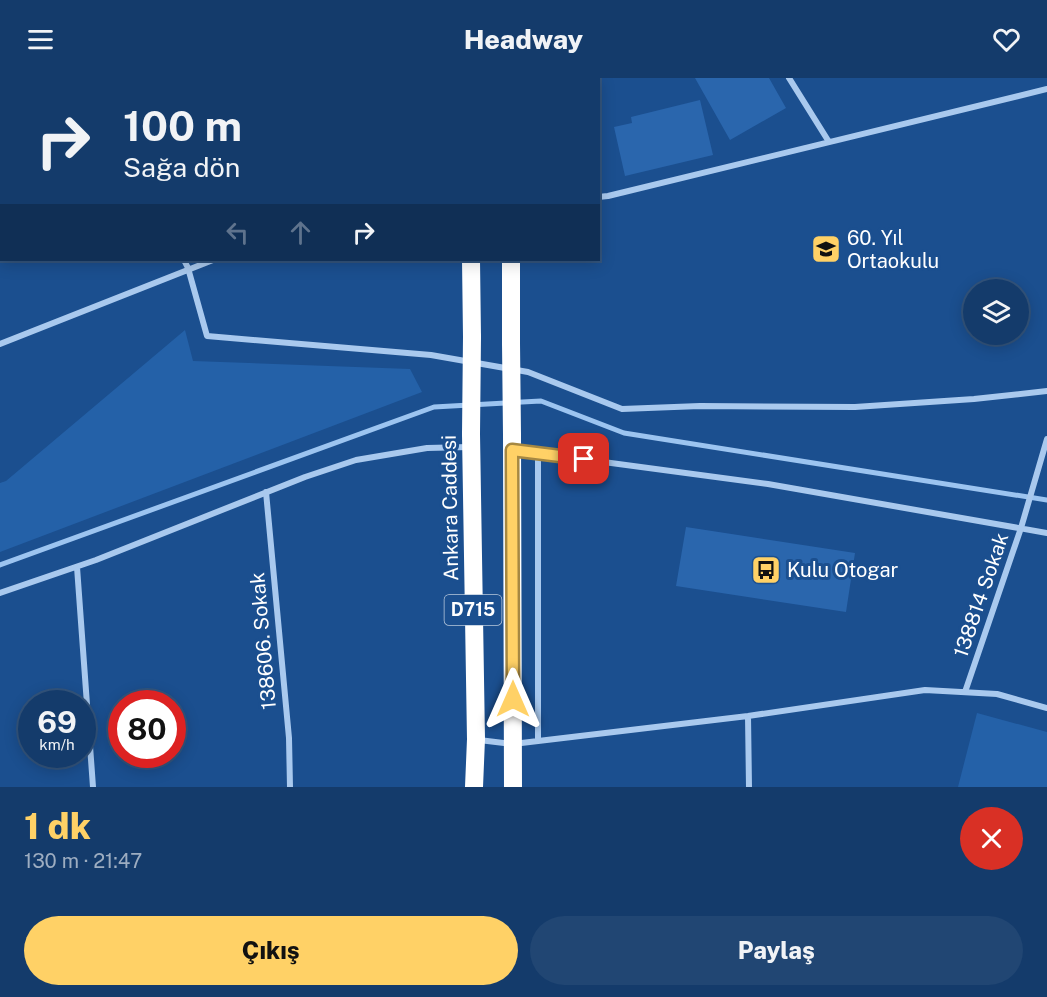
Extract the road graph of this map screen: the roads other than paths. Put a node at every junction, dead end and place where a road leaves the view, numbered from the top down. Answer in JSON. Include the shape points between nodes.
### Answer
{"nodes":[{"id":1,"x":789,"y":78,"type":"edge"},
{"id":2,"x":1047,"y":89,"type":"edge"},
{"id":3,"x":829,"y":142,"type":"junction"},
{"id":4,"x":600,"y":197,"type":"edge"},
{"id":5,"x":184,"y":261,"type":"edge"},
{"id":6,"x":210,"y":261,"type":"edge"},
{"id":7,"x":471,"y":261,"type":"edge"},
{"id":8,"x":510,"y":261,"type":"edge"},
{"id":9,"x":188,"y":268,"type":"junction"},
{"id":10,"x":0,"y":344,"type":"edge"},
{"id":11,"x":1047,"y":391,"type":"edge"},
{"id":12,"x":1047,"y":439,"type":"edge"},
{"id":13,"x":471,"y":440,"type":"junction"},
{"id":14,"x":512,"y":442,"type":"junction"},
{"id":15,"x":538,"y":453,"type":"junction"},
{"id":16,"x":266,"y":492,"type":"junction"},
{"id":17,"x":1021,"y":528,"type":"junction"},
{"id":18,"x":1047,"y":533,"type":"edge"},
{"id":19,"x":77,"y":567,"type":"junction"},
{"id":20,"x":0,"y":593,"type":"edge"},
{"id":21,"x":965,"y":692,"type":"junction"},
{"id":22,"x":1047,"y":708,"type":"edge"},
{"id":23,"x":748,"y":716,"type":"junction"},
{"id":24,"x":476,"y":739,"type":"junction"},
{"id":25,"x":538,"y":741,"type":"junction"},
{"id":26,"x":513,"y":744,"type":"junction"},
{"id":27,"x":93,"y":787,"type":"edge"},
{"id":28,"x":290,"y":787,"type":"edge"},
{"id":29,"x":474,"y":787,"type":"edge"},
{"id":30,"x":513,"y":787,"type":"edge"},
{"id":31,"x":749,"y":787,"type":"edge"}],
"edges":[{"from":1,"to":3,"type":"street"},
{"from":2,"to":3,"type":"street"},
{"from":3,"to":4,"type":"street"},
{"from":5,"to":9,"type":"street"},
{"from":6,"to":9,"type":"street"},
{"from":7,"to":13,"type":"highway","name":"Ankara Caddesi","number":"D715","bridge":true},
{"from":8,"to":14,"type":"highway","number":"D715","bridge":true},
{"from":9,"to":10,"type":"street"},
{"from":9,"to":11,"type":"street","via":[[207,336],[431,355],[528,372],[622,409],[855,407]]},
{"from":12,"to":17,"type":"street","name":"138814 Sokak"},
{"from":13,"to":16,"type":"street","via":[[357,460]]},
{"from":13,"to":24,"type":"highway","name":"Ankara Caddesi","number":"D715"},
{"from":14,"to":15,"type":"street"},
{"from":14,"to":26,"type":"highway","number":"D715"},
{"from":15,"to":17,"type":"street","via":[[768,484]]},
{"from":15,"to":25,"type":"street"},
{"from":16,"to":19,"type":"street"},
{"from":16,"to":28,"type":"street","name":"138606. Sokak"},
{"from":17,"to":18,"type":"street"},
{"from":17,"to":21,"type":"street","name":"138814 Sokak"},
{"from":19,"to":20,"type":"street"},
{"from":19,"to":27,"type":"street"},
{"from":21,"to":22,"type":"street","via":[[997,694]]},
{"from":21,"to":23,"type":"street","via":[[925,690]]},
{"from":23,"to":25,"type":"street"},
{"from":23,"to":31,"type":"street"},
{"from":24,"to":26,"type":"street"},
{"from":24,"to":29,"type":"highway","name":"Ankara Caddesi","number":"D715"},
{"from":25,"to":26,"type":"street"},
{"from":26,"to":30,"type":"highway","number":"D715"}]}
